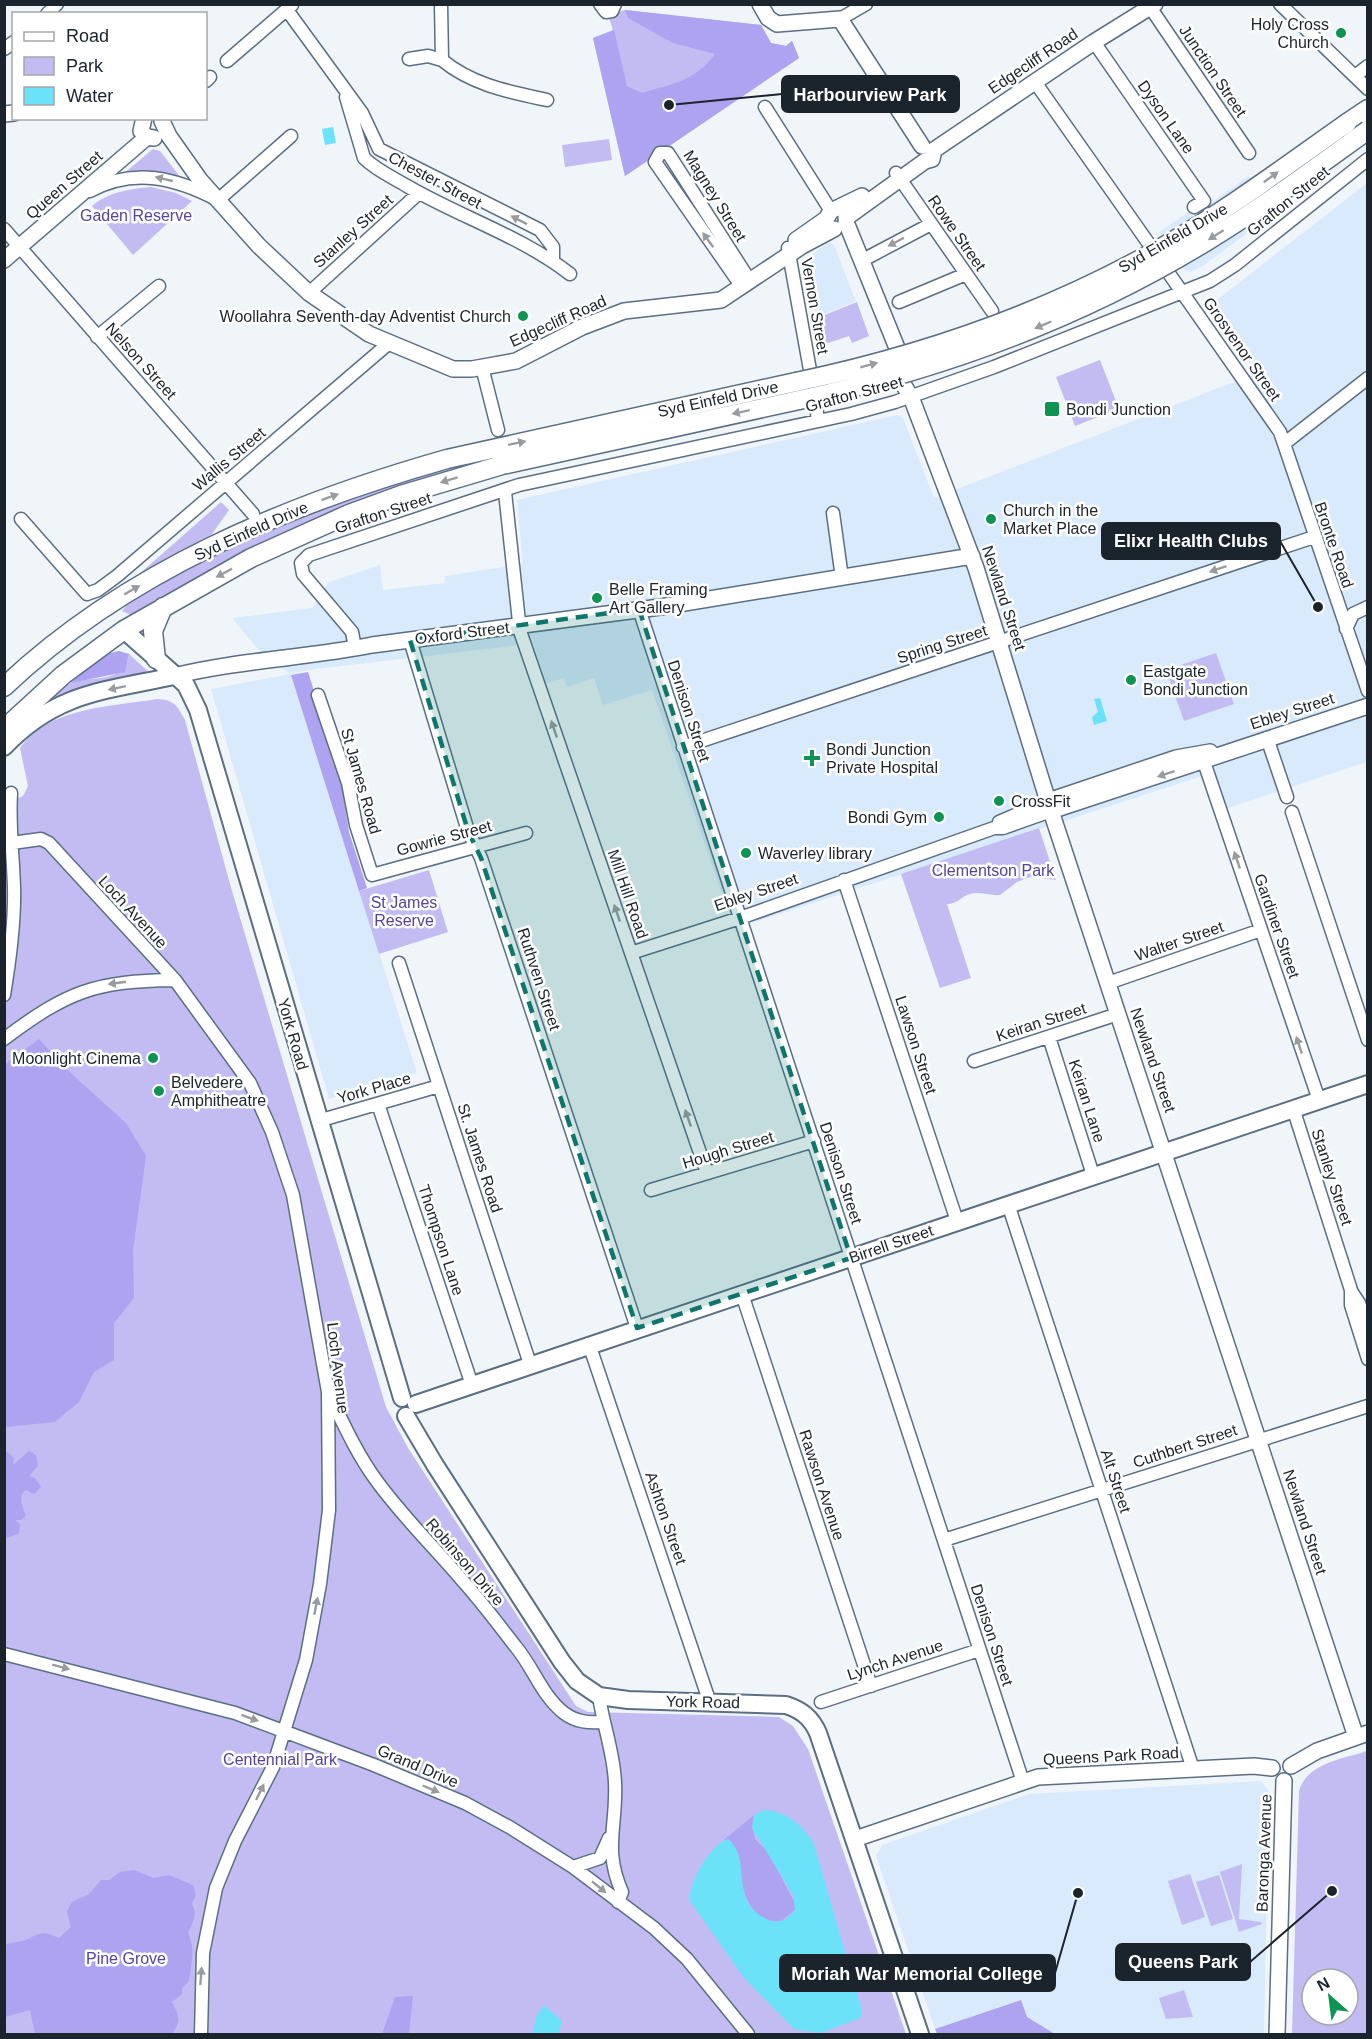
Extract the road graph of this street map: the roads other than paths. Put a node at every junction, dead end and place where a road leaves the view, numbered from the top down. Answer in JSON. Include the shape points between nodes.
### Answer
{"nodes":[{"id":1,"x":441,"y":4,"type":"edge"},
{"id":2,"x":600,"y":4,"type":"edge"},
{"id":3,"x":615,"y":4,"type":"edge"},
{"id":4,"x":760,"y":4,"type":"edge"},
{"id":5,"x":866,"y":4,"type":"edge"},
{"id":6,"x":1280,"y":4,"type":"edge"},
{"id":7,"x":1152,"y":6,"type":"edge"},
{"id":8,"x":290,"y":7,"type":"edge"},
{"id":9,"x":839,"y":12,"type":"edge"},
{"id":10,"x":1094,"y":42,"type":"junction"},
{"id":11,"x":409,"y":59,"type":"dead end"},
{"id":12,"x":442,"y":60,"type":"junction"},
{"id":13,"x":227,"y":61,"type":"dead end"},
{"id":14,"x":1368,"y":66,"type":"edge"},
{"id":15,"x":1355,"y":76,"type":"junction"},
{"id":16,"x":1035,"y":81,"type":"junction"},
{"id":17,"x":1368,"y":89,"type":"edge"},
{"id":18,"x":345,"y":93,"type":"junction"},
{"id":19,"x":547,"y":100,"type":"dead end"},
{"id":20,"x":765,"y":107,"type":"dead end"},
{"id":21,"x":1368,"y":109,"type":"edge"},
{"id":22,"x":161,"y":120,"type":"edge"},
{"id":23,"x":143,"y":129,"type":"edge"},
{"id":24,"x":1368,"y":129,"type":"edge"},
{"id":25,"x":291,"y":136,"type":"dead end"},
{"id":26,"x":925,"y":153,"type":"junction"},
{"id":27,"x":1250,"y":153,"type":"dead end"},
{"id":28,"x":1368,"y":159,"type":"edge"},
{"id":29,"x":898,"y":176,"type":"junction"},
{"id":30,"x":200,"y":180,"type":"junction"},
{"id":31,"x":419,"y":193,"type":"junction"},
{"id":32,"x":79,"y":197,"type":"junction"},
{"id":33,"x":218,"y":201,"type":"junction"},
{"id":34,"x":1194,"y":207,"type":"dead end"},
{"id":35,"x":837,"y":220,"type":"junction"},
{"id":36,"x":931,"y":224,"type":"junction"},
{"id":37,"x":4,"y":229,"type":"edge"},
{"id":38,"x":1149,"y":244,"type":"dead end"},
{"id":39,"x":20,"y":247,"type":"junction"},
{"id":40,"x":788,"y":251,"type":"junction"},
{"id":41,"x":4,"y":260,"type":"edge"},
{"id":42,"x":553,"y":261,"type":"junction"},
{"id":43,"x":861,"y":261,"type":"junction"},
{"id":44,"x":570,"y":274,"type":"dead end"},
{"id":45,"x":966,"y":274,"type":"junction"},
{"id":46,"x":1170,"y":275,"type":"dead end"},
{"id":47,"x":744,"y":282,"type":"junction"},
{"id":48,"x":159,"y":285,"type":"dead end"},
{"id":49,"x":309,"y":293,"type":"junction"},
{"id":50,"x":1183,"y":294,"type":"junction"},
{"id":51,"x":899,"y":302,"type":"dead end"},
{"id":52,"x":992,"y":311,"type":"dead end"},
{"id":53,"x":97,"y":337,"type":"junction"},
{"id":54,"x":388,"y":344,"type":"junction"},
{"id":55,"x":482,"y":367,"type":"junction"},
{"id":56,"x":1368,"y":378,"type":"edge"},
{"id":57,"x":908,"y":388,"type":"junction"},
{"id":58,"x":805,"y":389,"type":"junction"},
{"id":59,"x":818,"y":421,"type":"junction"},
{"id":60,"x":498,"y":430,"type":"dead end"},
{"id":61,"x":1285,"y":443,"type":"junction"},
{"id":62,"x":227,"y":482,"type":"junction"},
{"id":63,"x":505,"y":492,"type":"junction"},
{"id":64,"x":833,"y":513,"type":"dead end"},
{"id":65,"x":253,"y":514,"type":"dead end"},
{"id":66,"x":21,"y":519,"type":"dead end"},
{"id":67,"x":1314,"y":537,"type":"junction"},
{"id":68,"x":972,"y":556,"type":"junction"},
{"id":69,"x":842,"y":578,"type":"junction"},
{"id":70,"x":163,"y":607,"type":"junction"},
{"id":71,"x":1368,"y":607,"type":"edge"},
{"id":72,"x":639,"y":609,"type":"junction"},
{"id":73,"x":519,"y":626,"type":"junction"},
{"id":74,"x":1346,"y":629,"type":"junction"},
{"id":75,"x":124,"y":630,"type":"junction"},
{"id":76,"x":410,"y":640,"type":"junction"},
{"id":77,"x":1000,"y":642,"type":"junction"},
{"id":78,"x":50,"y":647,"type":"junction"},
{"id":79,"x":355,"y":648,"type":"junction"},
{"id":80,"x":156,"y":659,"type":"junction"},
{"id":81,"x":174,"y":676,"type":"junction"},
{"id":82,"x":4,"y":687,"type":"edge"},
{"id":83,"x":1368,"y":691,"type":"edge"},
{"id":84,"x":42,"y":693,"type":"junction"},
{"id":85,"x":318,"y":695,"type":"dead end"},
{"id":86,"x":1368,"y":706,"type":"edge"},
{"id":87,"x":4,"y":714,"type":"edge"},
{"id":88,"x":4,"y":729,"type":"edge"},
{"id":89,"x":1267,"y":738,"type":"junction"},
{"id":90,"x":4,"y":747,"type":"edge"},
{"id":91,"x":683,"y":747,"type":"junction"},
{"id":92,"x":1228,"y":751,"type":"junction"},
{"id":93,"x":1204,"y":762,"type":"junction"},
{"id":94,"x":11,"y":794,"type":"dead end"},
{"id":95,"x":1287,"y":797,"type":"dead end"},
{"id":96,"x":1049,"y":806,"type":"junction"},
{"id":97,"x":1292,"y":812,"type":"dead end"},
{"id":98,"x":526,"y":833,"type":"dead end"},
{"id":99,"x":12,"y":843,"type":"junction"},
{"id":100,"x":476,"y":847,"type":"junction"},
{"id":101,"x":372,"y":875,"type":"joint"},
{"id":102,"x":844,"y":880,"type":"junction"},
{"id":103,"x":740,"y":918,"type":"junction"},
{"id":104,"x":1261,"y":930,"type":"junction"},
{"id":105,"x":631,"y":953,"type":"junction"},
{"id":106,"x":399,"y":963,"type":"dead end"},
{"id":107,"x":175,"y":980,"type":"junction"},
{"id":108,"x":1108,"y":983,"type":"junction"},
{"id":109,"x":4,"y":994,"type":"edge"},
{"id":110,"x":1118,"y":1014,"type":"junction"},
{"id":111,"x":1049,"y":1037,"type":"junction"},
{"id":112,"x":4,"y":1039,"type":"edge"},
{"id":113,"x":1368,"y":1040,"type":"edge"},
{"id":114,"x":974,"y":1061,"type":"dead end"},
{"id":115,"x":1368,"y":1084,"type":"edge"},
{"id":116,"x":439,"y":1086,"type":"junction"},
{"id":117,"x":1319,"y":1100,"type":"junction"},
{"id":118,"x":378,"y":1104,"type":"junction"},
{"id":119,"x":1293,"y":1108,"type":"junction"},
{"id":120,"x":318,"y":1121,"type":"junction"},
{"id":121,"x":814,"y":1141,"type":"junction"},
{"id":122,"x":1164,"y":1151,"type":"junction"},
{"id":123,"x":707,"y":1173,"type":"junction"},
{"id":124,"x":1093,"y":1175,"type":"junction"},
{"id":125,"x":651,"y":1190,"type":"dead end"},
{"id":126,"x":1008,"y":1204,"type":"junction"},
{"id":127,"x":957,"y":1221,"type":"junction"},
{"id":128,"x":851,"y":1258,"type":"junction"},
{"id":129,"x":1351,"y":1290,"type":"junction"},
{"id":130,"x":742,"y":1294,"type":"junction"},
{"id":131,"x":637,"y":1328,"type":"junction"},
{"id":132,"x":1368,"y":1329,"type":"edge"},
{"id":133,"x":589,"y":1344,"type":"junction"},
{"id":134,"x":1368,"y":1359,"type":"edge"},
{"id":135,"x":530,"y":1364,"type":"junction"},
{"id":136,"x":472,"y":1385,"type":"junction"},
{"id":137,"x":328,"y":1392,"type":"junction"},
{"id":138,"x":408,"y":1406,"type":"junction"},
{"id":139,"x":1368,"y":1406,"type":"edge"},
{"id":140,"x":1259,"y":1440,"type":"junction"},
{"id":141,"x":1101,"y":1490,"type":"junction"},
{"id":142,"x":944,"y":1540,"type":"junction"},
{"id":143,"x":979,"y":1650,"type":"junction"},
{"id":144,"x":4,"y":1654,"type":"edge"},
{"id":145,"x":871,"y":1686,"type":"junction"},
{"id":146,"x":599,"y":1696,"type":"junction"},
{"id":147,"x":821,"y":1702,"type":"dead end"},
{"id":148,"x":710,"y":1703,"type":"junction"},
{"id":149,"x":603,"y":1722,"type":"junction"},
{"id":150,"x":284,"y":1731,"type":"junction"},
{"id":151,"x":1362,"y":1735,"type":"edge"},
{"id":152,"x":1291,"y":1766,"type":"junction"},
{"id":153,"x":1272,"y":1768,"type":"junction"},
{"id":154,"x":1193,"y":1769,"type":"junction"},
{"id":155,"x":1284,"y":1781,"type":"junction"},
{"id":156,"x":1023,"y":1782,"type":"junction"},
{"id":157,"x":614,"y":1822,"type":"junction"},
{"id":158,"x":855,"y":1839,"type":"junction"},
{"id":159,"x":573,"y":1867,"type":"junction"},
{"id":160,"x":618,"y":1902,"type":"junction"},
{"id":161,"x":201,"y":2034,"type":"edge"},
{"id":162,"x":748,"y":2034,"type":"edge"},
{"id":163,"x":920,"y":2034,"type":"edge"},
{"id":164,"x":1277,"y":2034,"type":"edge"}],
"edges":[{"from":1,"to":12,"type":"street"},
{"from":2,"to":3,"type":"street","via":[[606,12],[612,11]]},
{"from":4,"to":9,"type":"street","via":[[777,24]]},
{"from":5,"to":9,"type":"street"},
{"from":6,"to":15,"type":"street"},
{"from":7,"to":10,"type":"street","name":"Edgecliff Road"},
{"from":7,"to":27,"type":"street","name":"Junction Street"},
{"from":8,"to":13,"type":"street"},
{"from":8,"to":18,"type":"street","name":"Chester Street"},
{"from":9,"to":26,"type":"street"},
{"from":10,"to":16,"type":"street","name":"Edgecliff Road"},
{"from":10,"to":34,"type":"street","name":"Dyson Lane","via":[[1204,201]]},
{"from":11,"to":12,"type":"street","via":[[428,56]]},
{"from":12,"to":19,"type":"street","via":[[496,89]]},
{"from":14,"to":15,"type":"street"},
{"from":15,"to":17,"type":"street"},
{"from":16,"to":26,"type":"street","name":"Edgecliff Road"},
{"from":16,"to":38,"type":"street"},
{"from":18,"to":31,"type":"street","name":"Chester Street","via":[[364,158]]},
{"from":42,"to":18,"type":"street","name":"Chester Street","one_way":true,"via":[[552,247],[540,231],[379,149],[362,113]]},
{"from":20,"to":35,"type":"street"},
{"from":58,"to":21,"type":"main road","name":"Syd Einfeld Drive","one_way":true,"bridge":true,"via":[[949,342],[1087,285],[1225,209]]},
{"from":22,"to":23,"type":"street","name":"Queen Street","via":[[161,133]]},
{"from":22,"to":30,"type":"street","name":"Edgecliff Road"},
{"from":23,"to":30,"type":"street","name":"Edgecliff Road"},
{"from":23,"to":32,"type":"street","name":"Queen Street"},
{"from":24,"to":58,"type":"main road","name":"Syd Einfeld Drive","one_way":true,"bridge":true,"via":[[1235,223],[1105,297],[954,359],[876,381]]},
{"from":25,"to":33,"type":"street"},
{"from":26,"to":29,"type":"street","name":"Edgecliff Road"},
{"from":28,"to":50,"type":"street","name":"Grafton Street","via":[[1229,269]]},
{"from":29,"to":35,"type":"street","name":"Edgecliff Road"},
{"from":29,"to":36,"type":"street","name":"Rowe Street"},
{"from":30,"to":33,"type":"street","name":"Edgecliff Road"},
{"from":31,"to":42,"type":"street","name":"Chester Street"},
{"from":31,"to":49,"type":"street","name":"Stanley Street"},
{"from":33,"to":32,"type":"street","one_way":true,"via":[[194,187],[144,176],[113,181]]},
{"from":32,"to":39,"type":"street","name":"Queen Street"},
{"from":33,"to":49,"type":"street","name":"Edgecliff Road"},
{"from":35,"to":40,"type":"street","name":"Edgecliff Road"},
{"from":35,"to":43,"type":"street"},
{"from":35,"to":43,"type":"street","via":[[893,349]]},
{"from":36,"to":43,"type":"street","one_way":true},
{"from":36,"to":45,"type":"street","name":"Rowe Street"},
{"from":37,"to":39,"type":"street","name":"Nelson Street"},
{"from":39,"to":41,"type":"street","name":"Queen Street"},
{"from":39,"to":53,"type":"street","name":"Nelson Street"},
{"from":40,"to":47,"type":"street","name":"Edgecliff Road"},
{"from":40,"to":58,"type":"street","name":"Vernon Street"},
{"from":42,"to":44,"type":"street","name":"Chester Street"},
{"from":45,"to":51,"type":"street"},
{"from":45,"to":52,"type":"street","name":"Rowe Street"},
{"from":46,"to":50,"type":"street","name":"Grosvenor Street"},
{"from":47,"to":47,"type":"street","name":"Magney Street","one_way":true,"via":[[655,162],[660,153],[669,153]]},
{"from":47,"to":55,"type":"street","name":"Edgecliff Road","via":[[721,300],[624,311],[582,327],[516,361]]},
{"from":48,"to":53,"type":"street"},
{"from":49,"to":54,"type":"street","name":"Edgecliff Road"},
{"from":50,"to":57,"type":"street","name":"Grafton Street","via":[[994,367]]},
{"from":50,"to":61,"type":"street","name":"Grosvenor Street"},
{"from":53,"to":62,"type":"street","name":"Nelson Street"},
{"from":54,"to":55,"type":"street","name":"Edgecliff Road","via":[[443,366]]},
{"from":54,"to":62,"type":"street","name":"Wallis Street"},
{"from":55,"to":60,"type":"street"},
{"from":56,"to":61,"type":"street"},
{"from":57,"to":59,"type":"street","name":"Grafton Street"},
{"from":57,"to":68,"type":"street","name":"Newland Street"},
{"from":58,"to":59,"type":"street","name":"Vernon Street"},
{"from":58,"to":70,"type":"main road","name":"Syd Einfeld Drive","one_way":true,"via":[[422,488],[299,534]]},
{"from":78,"to":58,"type":"main road","name":"Syd Einfeld Drive","one_way":true,"via":[[112,602],[199,554],[343,492],[447,459]]},
{"from":59,"to":63,"type":"street","name":"Grafton Street","via":[[519,485]]},
{"from":61,"to":67,"type":"street","name":"Bronte Road"},
{"from":62,"to":65,"type":"street","name":"Nelson Street"},
{"from":62,"to":66,"type":"street","name":"Wallis Street","via":[[109,583],[87,594]]},
{"from":63,"to":73,"type":"street","name":"Mill Hill Road"},
{"from":63,"to":79,"type":"street","name":"Grafton Street","via":[[305,557],[303,574],[352,632]]},
{"from":64,"to":69,"type":"street"},
{"from":67,"to":74,"type":"street","name":"Bronte Road"},
{"from":67,"to":77,"type":"street","name":"Spring Street","one_way":true},
{"from":68,"to":69,"type":"street","name":"Oxford Street"},
{"from":68,"to":77,"type":"street","name":"Newland Street"},
{"from":69,"to":72,"type":"street","name":"Oxford Street"},
{"from":70,"to":75,"type":"main road","name":"Syd Einfeld Drive"},
{"from":70,"to":80,"type":"main road","via":[[153,632]]},
{"from":71,"to":74,"type":"street","via":[[1353,614]]},
{"from":72,"to":73,"type":"street","name":"Oxford Street"},
{"from":72,"to":91,"type":"street","name":"Denison Street"},
{"from":73,"to":76,"type":"street","name":"Oxford Street"},
{"from":105,"to":73,"type":"street","name":"Mill Hill Road","one_way":true},
{"from":74,"to":83,"type":"street","name":"Bronte Road"},
{"from":75,"to":78,"type":"main road","via":[[116,621],[106,618],[78,636]]},
{"from":75,"to":80,"type":"main road"},
{"from":75,"to":84,"type":"main road"},
{"from":76,"to":79,"type":"street","name":"Oxford Street"},
{"from":76,"to":100,"type":"street","name":"Ruthven Street"},
{"from":77,"to":91,"type":"street","name":"Spring Street"},
{"from":77,"to":96,"type":"street","name":"Newland Street"},
{"from":78,"to":82,"type":"main road"},
{"from":79,"to":81,"type":"street","name":"Oxford Street"},
{"from":80,"to":81,"type":"main road"},
{"from":81,"to":90,"type":"main road","one_way":true,"via":[[62,703],[33,720]]},
{"from":81,"to":120,"type":"main road","name":"York Road","via":[[187,686],[198,710]]},
{"from":84,"to":87,"type":"main road","via":[[20,700]]},
{"from":84,"to":88,"type":"main road"},
{"from":85,"to":101,"type":"street","name":"St James Road","via":[[348,783]]},
{"from":86,"to":89,"type":"street","name":"Ebley Street"},
{"from":89,"to":92,"type":"street","name":"Ebley Street"},
{"from":89,"to":95,"type":"street"},
{"from":91,"to":103,"type":"street","name":"Denison Street"},
{"from":92,"to":93,"type":"street","name":"Ebley Street"},
{"from":92,"to":96,"type":"street","name":"Ebley Street","via":[[1176,758]]},
{"from":93,"to":96,"type":"street","name":"Ebley Street","one_way":true},
{"from":104,"to":93,"type":"street","name":"Gardiner Street","one_way":true},
{"from":94,"to":99,"type":"street"},
{"from":96,"to":102,"type":"street","name":"Ebley Street"},
{"from":96,"to":108,"type":"street","name":"Newland Street"},
{"from":97,"to":113,"type":"street"},
{"from":98,"to":100,"type":"street","name":"Gowrie Street"},
{"from":99,"to":107,"type":"street","name":"Loch Avenue","via":[[41,839],[49,843]]},
{"from":99,"to":109,"type":"street","via":[[11,956]]},
{"from":100,"to":101,"type":"street","name":"Gowrie Street"},
{"from":100,"to":131,"type":"street","name":"Ruthven Street"},
{"from":102,"to":103,"type":"street","name":"Ebley Street"},
{"from":102,"to":127,"type":"street","name":"Lawson Street"},
{"from":103,"to":105,"type":"street","name":"Ebley Street"},
{"from":103,"to":121,"type":"street","name":"Denison Street"},
{"from":104,"to":108,"type":"street","name":"Walter Street"},
{"from":117,"to":104,"type":"street","name":"Gardiner Street","one_way":true},
{"from":123,"to":105,"type":"street","name":"Mill Hill Road","one_way":true},
{"from":106,"to":116,"type":"street","name":"St. James Road"},
{"from":107,"to":112,"type":"street","one_way":true,"via":[[100,985],[44,1009]]},
{"from":107,"to":137,"type":"street","name":"Loch Avenue","via":[[250,1083],[272,1132],[293,1195]]},
{"from":108,"to":110,"type":"street","name":"Newland Street"},
{"from":110,"to":111,"type":"street","name":"Keiran Street"},
{"from":110,"to":122,"type":"street","name":"Newland Street"},
{"from":111,"to":114,"type":"street","name":"Keiran Street"},
{"from":111,"to":124,"type":"street","name":"Keiran Lane"},
{"from":115,"to":117,"type":"main road","name":"Birrell Street"},
{"from":116,"to":118,"type":"street","name":"York Place"},
{"from":116,"to":135,"type":"street","name":"St. James Road"},
{"from":117,"to":119,"type":"main road","name":"Birrell Street"},
{"from":118,"to":120,"type":"street","name":"York Place"},
{"from":118,"to":136,"type":"street","name":"Thompson Lane"},
{"from":119,"to":122,"type":"main road","name":"Birrell Street"},
{"from":119,"to":129,"type":"street","name":"Stanley Street"},
{"from":120,"to":138,"type":"main road","name":"York Road"},
{"from":121,"to":123,"type":"street","name":"Hough Street"},
{"from":121,"to":128,"type":"street","name":"Denison Street"},
{"from":122,"to":124,"type":"main road","name":"Birrell Street"},
{"from":122,"to":140,"type":"street","name":"Newland Street"},
{"from":123,"to":125,"type":"street","name":"Hough Street"},
{"from":124,"to":126,"type":"main road","name":"Birrell Street"},
{"from":126,"to":127,"type":"main road","name":"Birrell Street"},
{"from":126,"to":141,"type":"street","name":"Alt Street"},
{"from":127,"to":128,"type":"main road","name":"Birrell Street"},
{"from":128,"to":130,"type":"main road","name":"Birrell Street"},
{"from":128,"to":142,"type":"street","name":"Denison Street"},
{"from":129,"to":132,"type":"street","name":"Stanley Street"},
{"from":129,"to":134,"type":"street","name":"Stanley Street","via":[[1351,1305]]},
{"from":130,"to":131,"type":"main road","name":"Birrell Street"},
{"from":130,"to":145,"type":"street","name":"Rawson Avenue"},
{"from":131,"to":133,"type":"main road","name":"Birrell Street"},
{"from":133,"to":135,"type":"main road","name":"Birrell Street"},
{"from":133,"to":148,"type":"street","name":"Ashton Street"},
{"from":135,"to":136,"type":"main road","name":"Birrell Street"},
{"from":136,"to":138,"type":"main road","name":"Birrell Street"},
{"from":137,"to":149,"type":"street","name":"Robinson Drive","via":[[352,1443],[375,1478],[519,1651],[549,1697],[576,1720]]},
{"from":150,"to":137,"type":"street","name":"Loch Avenue","one_way":true,"via":[[306,1660],[320,1584],[329,1510]]},
{"from":138,"to":146,"type":"main road","name":"York Road","via":[[435,1465],[562,1662],[577,1681]]},
{"from":139,"to":140,"type":"street","name":"Cuthbert Street"},
{"from":140,"to":141,"type":"street","name":"Cuthbert Street"},
{"from":140,"to":151,"type":"street","name":"Newland Street"},
{"from":141,"to":142,"type":"street","name":"Cuthbert Street"},
{"from":141,"to":154,"type":"street","name":"Alt Street"},
{"from":142,"to":143,"type":"street","name":"Denison Street"},
{"from":143,"to":145,"type":"street","name":"Lynch Avenue"},
{"from":143,"to":156,"type":"street","name":"Denison Street"},
{"from":144,"to":150,"type":"street","name":"Grand Drive","one_way":true,"via":[[235,1713]]},
{"from":145,"to":147,"type":"street","name":"Lynch Avenue"},
{"from":146,"to":148,"type":"main road","name":"York Road"},
{"from":146,"to":149,"type":"street"},
{"from":148,"to":158,"type":"main road","name":"York Road","via":[[779,1704],[804,1712],[818,1733]]},
{"from":149,"to":157,"type":"street","via":[[614,1764]]},
{"from":150,"to":159,"type":"street","name":"Grand Drive","one_way":true,"via":[[465,1803]]},
{"from":161,"to":150,"type":"street","name":"Loch Avenue","one_way":true,"via":[[203,1953],[216,1888],[273,1767]]},
{"from":151,"to":152,"type":"street","via":[[1317,1750]]},
{"from":152,"to":153,"type":"street","via":[[1282,1760]]},
{"from":152,"to":155,"type":"street","via":[[1291,1775]]},
{"from":153,"to":154,"type":"street","name":"Queens Park Road"},
{"from":153,"to":155,"type":"street","via":[[1274,1778]]},
{"from":154,"to":156,"type":"street","name":"Queens Park Road","via":[[1038,1777]]},
{"from":155,"to":164,"type":"street","name":"Baronga Avenue"},
{"from":156,"to":158,"type":"street","name":"Queens Park Road"},
{"from":157,"to":159,"type":"street","via":[[600,1858]]},
{"from":157,"to":160,"type":"street","via":[[611,1862],[622,1892]]},
{"from":158,"to":163,"type":"main road","name":"York Road"},
{"from":159,"to":160,"type":"street","name":"Grand Drive","one_way":true},
{"from":160,"to":162,"type":"street","name":"Grand Drive","via":[[687,1959]]}]}
